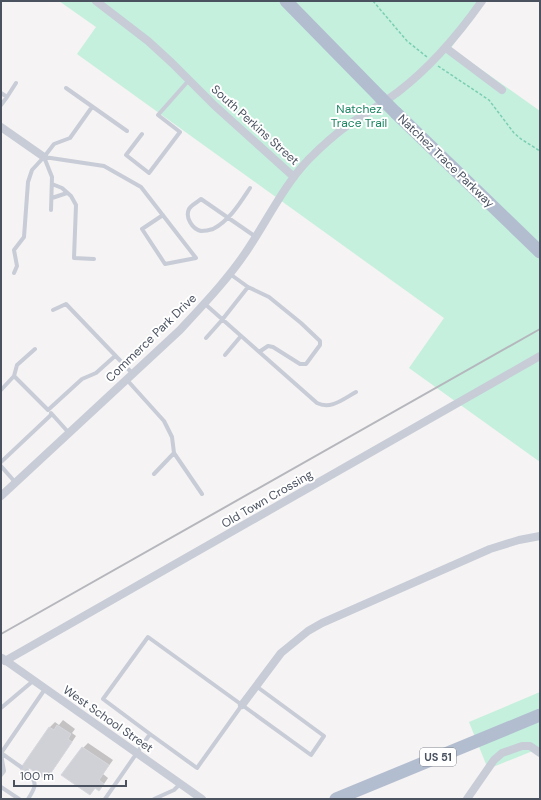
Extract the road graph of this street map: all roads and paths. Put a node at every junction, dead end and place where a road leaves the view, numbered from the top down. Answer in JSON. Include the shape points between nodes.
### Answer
{"nodes":[{"id":1,"x":96,"y":1,"type":"edge"},
{"id":2,"x":286,"y":1,"type":"edge"},
{"id":3,"x":373,"y":1,"type":"edge"},
{"id":4,"x":482,"y":1,"type":"edge"},
{"id":5,"x":446,"y":48,"type":"junction"},
{"id":6,"x":432,"y":62,"type":"junction"},
{"id":7,"x":189,"y":80,"type":"junction"},
{"id":8,"x":16,"y":83,"type":"dead end"},
{"id":9,"x":66,"y":88,"type":"dead end"},
{"id":10,"x":502,"y":90,"type":"dead end"},
{"id":11,"x":1,"y":93,"type":"edge"},
{"id":12,"x":7,"y":97,"type":"junction"},
{"id":13,"x":1,"y":105,"type":"edge"},
{"id":14,"x":92,"y":107,"type":"junction"},
{"id":15,"x":2,"y":129,"type":"edge"},
{"id":16,"x":127,"y":131,"type":"dead end"},
{"id":17,"x":142,"y":134,"type":"dead end"},
{"id":18,"x":540,"y":151,"type":"edge"},
{"id":19,"x":44,"y":157,"type":"junction"},
{"id":20,"x":294,"y":177,"type":"junction"},
{"id":21,"x":52,"y":184,"type":"junction"},
{"id":22,"x":250,"y":188,"type":"dead end"},
{"id":23,"x":67,"y":193,"type":"junction"},
{"id":24,"x":52,"y":198,"type":"junction"},
{"id":25,"x":51,"y":210,"type":"dead end"},
{"id":26,"x":163,"y":215,"type":"junction"},
{"id":27,"x":229,"y":218,"type":"junction"},
{"id":28,"x":256,"y":237,"type":"junction"},
{"id":29,"x":540,"y":252,"type":"edge"},
{"id":30,"x":94,"y":259,"type":"dead end"},
{"id":31,"x":14,"y":273,"type":"dead end"},
{"id":32,"x":230,"y":274,"type":"junction"},
{"id":33,"x":248,"y":287,"type":"junction"},
{"id":34,"x":205,"y":304,"type":"junction"},
{"id":35,"x":53,"y":310,"type":"dead end"},
{"id":36,"x":222,"y":320,"type":"junction"},
{"id":37,"x":241,"y":336,"type":"junction"},
{"id":38,"x":206,"y":338,"type":"dead end"},
{"id":39,"x":36,"y":349,"type":"dead end"},
{"id":40,"x":259,"y":352,"type":"junction"},
{"id":41,"x":225,"y":355,"type":"dead end"},
{"id":42,"x":115,"y":356,"type":"junction"},
{"id":43,"x":540,"y":356,"type":"edge"},
{"id":44,"x":133,"y":374,"type":"junction"},
{"id":45,"x":14,"y":376,"type":"junction"},
{"id":46,"x":126,"y":380,"type":"junction"},
{"id":47,"x":1,"y":390,"type":"edge"},
{"id":48,"x":356,"y":392,"type":"dead end"},
{"id":49,"x":48,"y":410,"type":"junction"},
{"id":50,"x":52,"y":414,"type":"junction"},
{"id":51,"x":69,"y":433,"type":"junction"},
{"id":52,"x":174,"y":453,"type":"junction"},
{"id":53,"x":1,"y":462,"type":"edge"},
{"id":54,"x":1,"y":466,"type":"edge"},
{"id":55,"x":154,"y":474,"type":"dead end"},
{"id":56,"x":15,"y":482,"type":"junction"},
{"id":57,"x":202,"y":494,"type":"dead end"},
{"id":58,"x":1,"y":496,"type":"edge"},
{"id":59,"x":540,"y":536,"type":"edge"},
{"id":60,"x":2,"y":661,"type":"edge"},
{"id":61,"x":33,"y":681,"type":"junction"},
{"id":62,"x":256,"y":686,"type":"junction"},
{"id":63,"x":45,"y":689,"type":"junction"},
{"id":64,"x":242,"y":705,"type":"junction"},
{"id":65,"x":1,"y":708,"type":"edge"},
{"id":66,"x":540,"y":715,"type":"edge"},
{"id":67,"x":150,"y":734,"type":"junction"},
{"id":68,"x":1,"y":753,"type":"edge"},
{"id":69,"x":136,"y":753,"type":"junction"},
{"id":70,"x":540,"y":753,"type":"edge"},
{"id":71,"x":21,"y":767,"type":"dead end"},
{"id":72,"x":27,"y":771,"type":"dead end"},
{"id":73,"x":1,"y":775,"type":"edge"},
{"id":74,"x":180,"y":784,"type":"junction"},
{"id":75,"x":1,"y":787,"type":"edge"},
{"id":76,"x":19,"y":799,"type":"edge"},
{"id":77,"x":28,"y":799,"type":"edge"},
{"id":78,"x":105,"y":799,"type":"edge"},
{"id":79,"x":154,"y":799,"type":"edge"},
{"id":80,"x":202,"y":799,"type":"edge"},
{"id":81,"x":336,"y":799,"type":"edge"},
{"id":82,"x":467,"y":799,"type":"edge"}],
"edges":[{"from":1,"to":7,"type":"street","name":"South Perkins Street","via":[[148,41]]},
{"from":2,"to":29,"type":"main road","name":"Natchez Trace Parkway","bridge":true,"via":[[396,113]]},
{"from":3,"to":6,"type":"path","via":[[407,41]]},
{"from":4,"to":5,"type":"street","name":"South Perkins Street"},
{"from":5,"to":6,"type":"street","name":"South Perkins Street"},
{"from":5,"to":10,"type":"street"},
{"from":6,"to":18,"type":"path","via":[[489,100],[514,133]]},
{"from":6,"to":20,"type":"street","name":"South Perkins Street","via":[[399,91],[330,140]]},
{"from":7,"to":17,"type":"lane","via":[[158,115],[180,132],[149,173],[126,155]]},
{"from":7,"to":20,"type":"street","name":"South Perkins Street"},
{"from":8,"to":12,"type":"lane"},
{"from":9,"to":14,"type":"lane"},
{"from":11,"to":12,"type":"lane"},
{"from":12,"to":13,"type":"lane"},
{"from":14,"to":16,"type":"lane"},
{"from":14,"to":19,"type":"lane","via":[[70,138],[54,144]]},
{"from":15,"to":19,"type":"street"},
{"from":19,"to":21,"type":"lane"},
{"from":19,"to":26,"type":"lane","via":[[104,166],[142,187]]},
{"from":19,"to":31,"type":"lane","via":[[32,170],[28,182],[24,237],[14,250],[17,266]]},
{"from":20,"to":28,"type":"street","name":"Commerce Park Drive"},
{"from":21,"to":23,"type":"lane"},
{"from":21,"to":24,"type":"lane"},
{"from":22,"to":27,"type":"lane"},
{"from":23,"to":24,"type":"lane"},
{"from":23,"to":30,"type":"lane","via":[[76,205],[74,258]]},
{"from":24,"to":25,"type":"lane"},
{"from":26,"to":26,"type":"lane","via":[[187,246],[196,258],[165,264],[142,229]]},
{"from":27,"to":27,"type":"lane","via":[[201,199],[190,208],[188,215],[189,221],[201,231],[212,229]]},
{"from":27,"to":28,"type":"lane"},
{"from":28,"to":32,"type":"street","name":"Commerce Park Drive"},
{"from":32,"to":33,"type":"lane"},
{"from":32,"to":34,"type":"street","name":"Commerce Park Drive"},
{"from":33,"to":36,"type":"lane"},
{"from":33,"to":40,"type":"lane","via":[[269,297],[320,341],[320,345],[306,364],[300,364],[273,347],[268,346]]},
{"from":34,"to":36,"type":"lane"},
{"from":34,"to":44,"type":"street","name":"Commerce Park Drive"},
{"from":35,"to":42,"type":"lane","via":[[66,304]]},
{"from":36,"to":37,"type":"lane"},
{"from":36,"to":38,"type":"lane"},
{"from":37,"to":40,"type":"lane"},
{"from":37,"to":41,"type":"lane"},
{"from":39,"to":45,"type":"lane","via":[[17,365]]},
{"from":40,"to":48,"type":"lane","via":[[323,406],[332,405]]},
{"from":42,"to":44,"type":"lane"},
{"from":42,"to":49,"type":"lane","via":[[96,373],[82,379]]},
{"from":43,"to":60,"type":"street","name":"Old Town Crossing"},
{"from":44,"to":46,"type":"street","name":"Commerce Park Drive"},
{"from":45,"to":47,"type":"lane"},
{"from":45,"to":49,"type":"lane"},
{"from":46,"to":51,"type":"street","name":"Commerce Park Drive"},
{"from":46,"to":52,"type":"lane","via":[[164,421],[172,437]]},
{"from":49,"to":50,"type":"lane"},
{"from":50,"to":51,"type":"lane"},
{"from":50,"to":53,"type":"lane"},
{"from":51,"to":56,"type":"street","name":"Commerce Park Drive"},
{"from":52,"to":55,"type":"lane"},
{"from":52,"to":57,"type":"lane"},
{"from":54,"to":56,"type":"lane"},
{"from":56,"to":58,"type":"street","name":"Commerce Park Drive"},
{"from":59,"to":62,"type":"street","via":[[490,549],[322,623],[281,653]]},
{"from":60,"to":61,"type":"street","name":"West School Street"},
{"from":61,"to":63,"type":"street","name":"West School Street"},
{"from":61,"to":65,"type":"lane"},
{"from":62,"to":64,"type":"street"},
{"from":62,"to":64,"type":"lane","via":[[324,736],[311,755]]},
{"from":63,"to":68,"type":"lane"},
{"from":63,"to":69,"type":"street","name":"West School Street"},
{"from":64,"to":67,"type":"lane","via":[[197,768]]},
{"from":64,"to":67,"type":"lane","via":[[148,637],[103,699]]},
{"from":66,"to":81,"type":"main road","number":"US 51"},
{"from":67,"to":69,"type":"lane"},
{"from":68,"to":71,"type":"lane"},
{"from":68,"to":73,"type":"lane","via":[[4,771]]},
{"from":69,"to":74,"type":"street","name":"West School Street"},
{"from":69,"to":78,"type":"lane"},
{"from":70,"to":82,"type":"street","via":[[530,746],[502,753],[494,760]]},
{"from":72,"to":77,"type":"lane","via":[[35,786]]},
{"from":74,"to":79,"type":"lane","via":[[174,790]]},
{"from":74,"to":80,"type":"street","name":"West School Street"},
{"from":75,"to":76,"type":"lane"}]}
